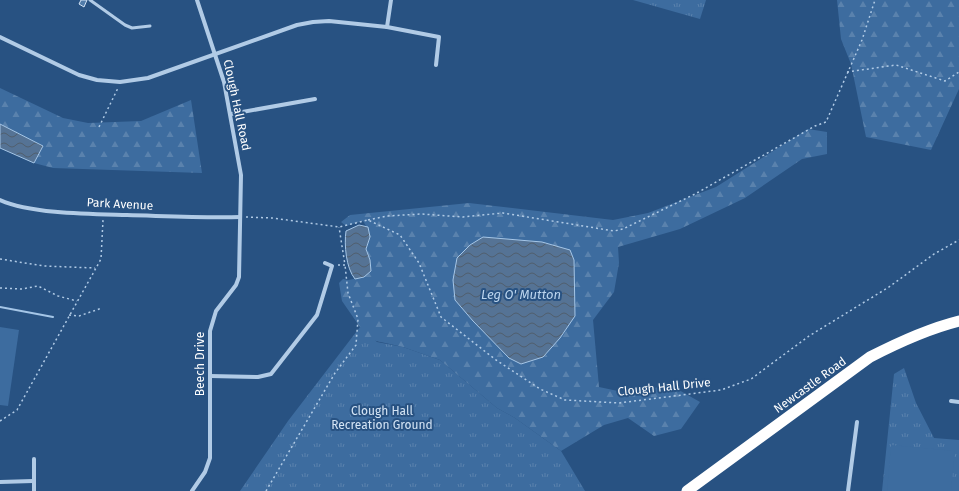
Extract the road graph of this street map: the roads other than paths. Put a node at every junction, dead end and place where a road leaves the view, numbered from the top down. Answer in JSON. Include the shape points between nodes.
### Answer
{"nodes":[{"id":1,"x":90,"y":0,"type":"edge"},
{"id":2,"x":197,"y":0,"type":"edge"},
{"id":3,"x":391,"y":0,"type":"edge"},
{"id":4,"x":150,"y":26,"type":"dead end"},
{"id":5,"x":387,"y":27,"type":"junction"},
{"id":6,"x":0,"y":37,"type":"edge"},
{"id":7,"x":216,"y":54,"type":"junction"},
{"id":8,"x":436,"y":64,"type":"dead end"},
{"id":9,"x":315,"y":99,"type":"dead end"},
{"id":10,"x":231,"y":114,"type":"junction"},
{"id":11,"x":0,"y":200,"type":"edge"},
{"id":12,"x":240,"y":217,"type":"junction"},
{"id":13,"x":325,"y":263,"type":"dead end"},
{"id":14,"x":959,"y":321,"type":"edge"},
{"id":15,"x":210,"y":376,"type":"junction"},
{"id":16,"x":951,"y":401,"type":"dead end"},
{"id":17,"x":959,"y":402,"type":"edge"},
{"id":18,"x":857,"y":422,"type":"dead end"},
{"id":19,"x":34,"y":459,"type":"dead end"},
{"id":20,"x":33,"y":481,"type":"junction"},
{"id":21,"x":0,"y":482,"type":"edge"},
{"id":22,"x":34,"y":491,"type":"edge"},
{"id":23,"x":192,"y":491,"type":"edge"},
{"id":24,"x":687,"y":491,"type":"edge"},
{"id":25,"x":848,"y":491,"type":"edge"}],
"edges":[{"from":1,"to":4,"type":"lane","via":[[124,25],[132,28]]},
{"from":2,"to":7,"type":"street","name":"Clough Hall Road"},
{"from":3,"to":5,"type":"street"},
{"from":5,"to":7,"type":"street","via":[[329,21],[313,22],[297,25]]},
{"from":5,"to":8,"type":"street","via":[[439,36]]},
{"from":6,"to":7,"type":"street","via":[[79,75],[96,80],[120,82],[148,78]]},
{"from":7,"to":10,"type":"street","name":"Clough Hall Road"},
{"from":9,"to":10,"type":"street"},
{"from":10,"to":12,"type":"street","name":"Clough Hall Road","via":[[241,175]]},
{"from":11,"to":12,"type":"street","name":"Park Avenue","via":[[12,205],[103,214],[184,218]]},
{"from":12,"to":15,"type":"street","name":"Beech Drive","via":[[239,277],[212,320]]},
{"from":13,"to":15,"type":"street","via":[[332,266],[318,315],[271,374],[258,377]]},
{"from":14,"to":24,"type":"highway","name":"Newcastle Road","via":[[923,332],[870,357]]},
{"from":15,"to":23,"type":"street","name":"Beech Drive","via":[[210,458]]},
{"from":16,"to":17,"type":"street"},
{"from":18,"to":25,"type":"street"},
{"from":19,"to":20,"type":"street"},
{"from":20,"to":21,"type":"street"},
{"from":20,"to":22,"type":"street"}]}
